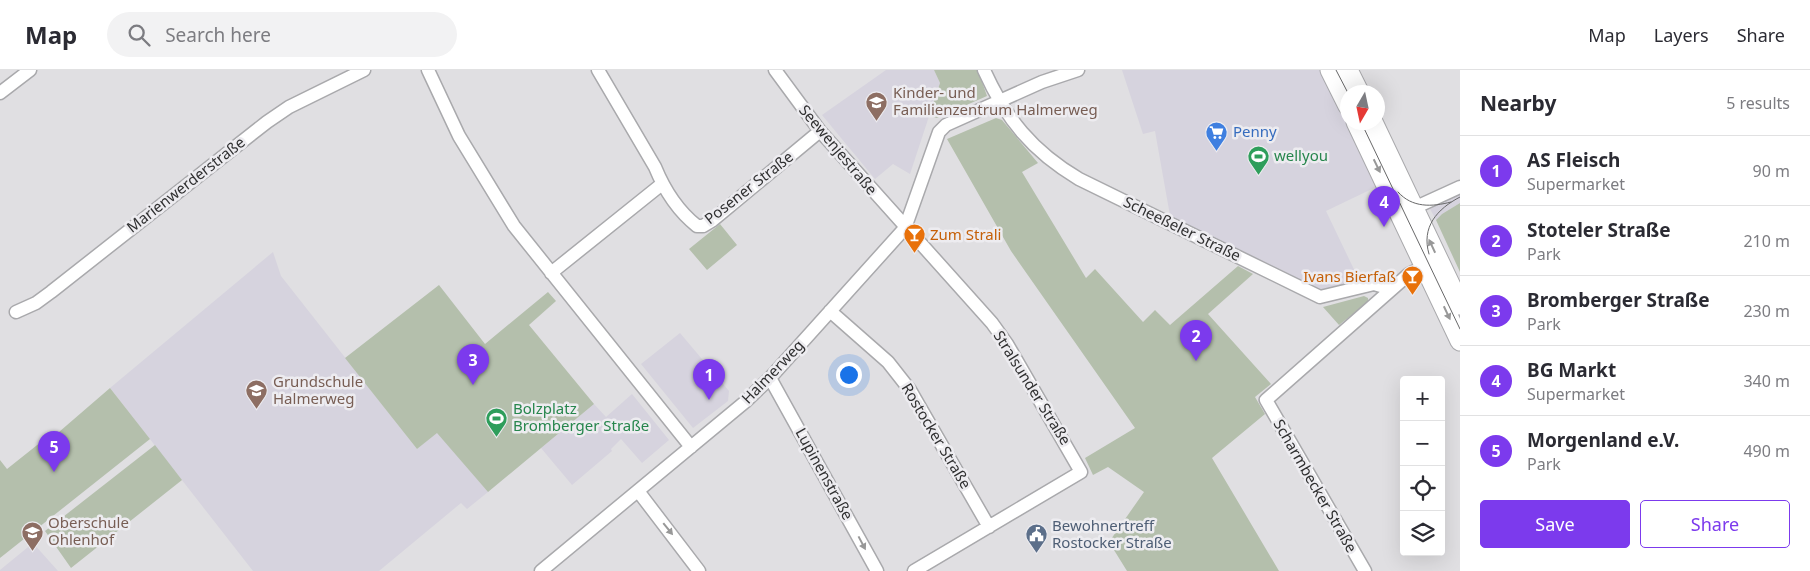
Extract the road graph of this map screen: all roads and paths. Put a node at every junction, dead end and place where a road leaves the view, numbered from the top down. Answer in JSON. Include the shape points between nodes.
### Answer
{"nodes":[{"id":1,"x":30,"y":70,"type":"edge"},
{"id":2,"x":364,"y":70,"type":"edge"},
{"id":3,"x":428,"y":70,"type":"edge"},
{"id":4,"x":598,"y":70,"type":"edge"},
{"id":5,"x":775,"y":70,"type":"edge"},
{"id":6,"x":984,"y":70,"type":"edge"},
{"id":7,"x":1078,"y":70,"type":"edge"},
{"id":8,"x":1330,"y":70,"type":"edge"},
{"id":9,"x":1348,"y":70,"type":"edge"},
{"id":10,"x":1356,"y":85,"type":"edge"},
{"id":11,"x":1340,"y":90,"type":"edge"},
{"id":12,"x":0,"y":93,"type":"edge"},
{"id":13,"x":998,"y":102,"type":"junction"},
{"id":14,"x":1360,"y":130,"type":"edge"},
{"id":15,"x":1377,"y":130,"type":"edge"},
{"id":16,"x":820,"y":131,"type":"junction"},
{"id":17,"x":662,"y":184,"type":"junction"},
{"id":18,"x":1460,"y":187,"type":"edge"},
{"id":19,"x":1414,"y":208,"type":"junction"},
{"id":20,"x":905,"y":228,"type":"junction"},
{"id":21,"x":1425,"y":266,"type":"junction"},
{"id":22,"x":551,"y":273,"type":"junction"},
{"id":23,"x":1391,"y":289,"type":"junction"},
{"id":24,"x":1460,"y":306,"type":"edge"},
{"id":25,"x":830,"y":311,"type":"junction"},
{"id":26,"x":16,"y":312,"type":"dead end"},
{"id":27,"x":1460,"y":341,"type":"edge"},
{"id":28,"x":770,"y":378,"type":"junction"},
{"id":29,"x":690,"y":447,"type":"junction"},
{"id":30,"x":638,"y":491,"type":"junction"},
{"id":31,"x":989,"y":527,"type":"junction"},
{"id":32,"x":541,"y":571,"type":"edge"},
{"id":33,"x":699,"y":571,"type":"edge"},
{"id":34,"x":877,"y":571,"type":"edge"},
{"id":35,"x":914,"y":571,"type":"edge"},
{"id":36,"x":1365,"y":571,"type":"edge"}],
"edges":[{"from":1,"to":12,"type":"street"},
{"from":2,"to":26,"type":"street","name":"Marienwerderstraße","via":[[289,107],[267,122],[36,303]]},
{"from":3,"to":22,"type":"street","via":[[459,136],[514,226]]},
{"from":4,"to":17,"type":"street","name":"Posener Straße"},
{"from":5,"to":16,"type":"street","name":"Seewenjestraße"},
{"from":6,"to":13,"type":"street","name":"Scheeßeler Straße"},
{"from":7,"to":13,"type":"street"},
{"from":8,"to":11,"type":"main road"},
{"from":9,"to":10,"type":"main road"},
{"from":13,"to":20,"type":"street","name":"Halmerweg","via":[[946,125],[939,132]]},
{"from":13,"to":23,"type":"street","name":"Scheeßeler Straße","via":[[1039,151],[1071,175],[1320,297],[1374,284]]},
{"from":14,"to":21,"type":"main road","one_way":true},
{"from":15,"to":19,"type":"main road"},
{"from":16,"to":17,"type":"street","name":"Posener Straße","via":[[703,226],[697,226],[688,219]]},
{"from":16,"to":20,"type":"street","name":"Seewenjestraße"},
{"from":17,"to":22,"type":"street"},
{"from":18,"to":19,"type":"street"},
{"from":24,"to":19,"type":"main road","one_way":true},
{"from":20,"to":25,"type":"street","name":"Halmerweg"},
{"from":20,"to":31,"type":"street","name":"Stralsunder Straße","via":[[992,323],[1082,472]]},
{"from":21,"to":23,"type":"street"},
{"from":21,"to":27,"type":"main road","one_way":true},
{"from":22,"to":29,"type":"street"},
{"from":23,"to":36,"type":"street","name":"Scharmbecker Straße","via":[[1266,400]]},
{"from":25,"to":28,"type":"street","name":"Halmerweg"},
{"from":25,"to":31,"type":"street","name":"Rostocker Straße","via":[[888,362],[910,390]]},
{"from":28,"to":29,"type":"street","name":"Halmerweg"},
{"from":28,"to":34,"type":"street","name":"Lupinenstraße","one_way":true},
{"from":29,"to":30,"type":"street","name":"Halmerweg"},
{"from":30,"to":32,"type":"street","name":"Halmerweg"},
{"from":30,"to":33,"type":"street","one_way":true},
{"from":31,"to":35,"type":"street"}]}
